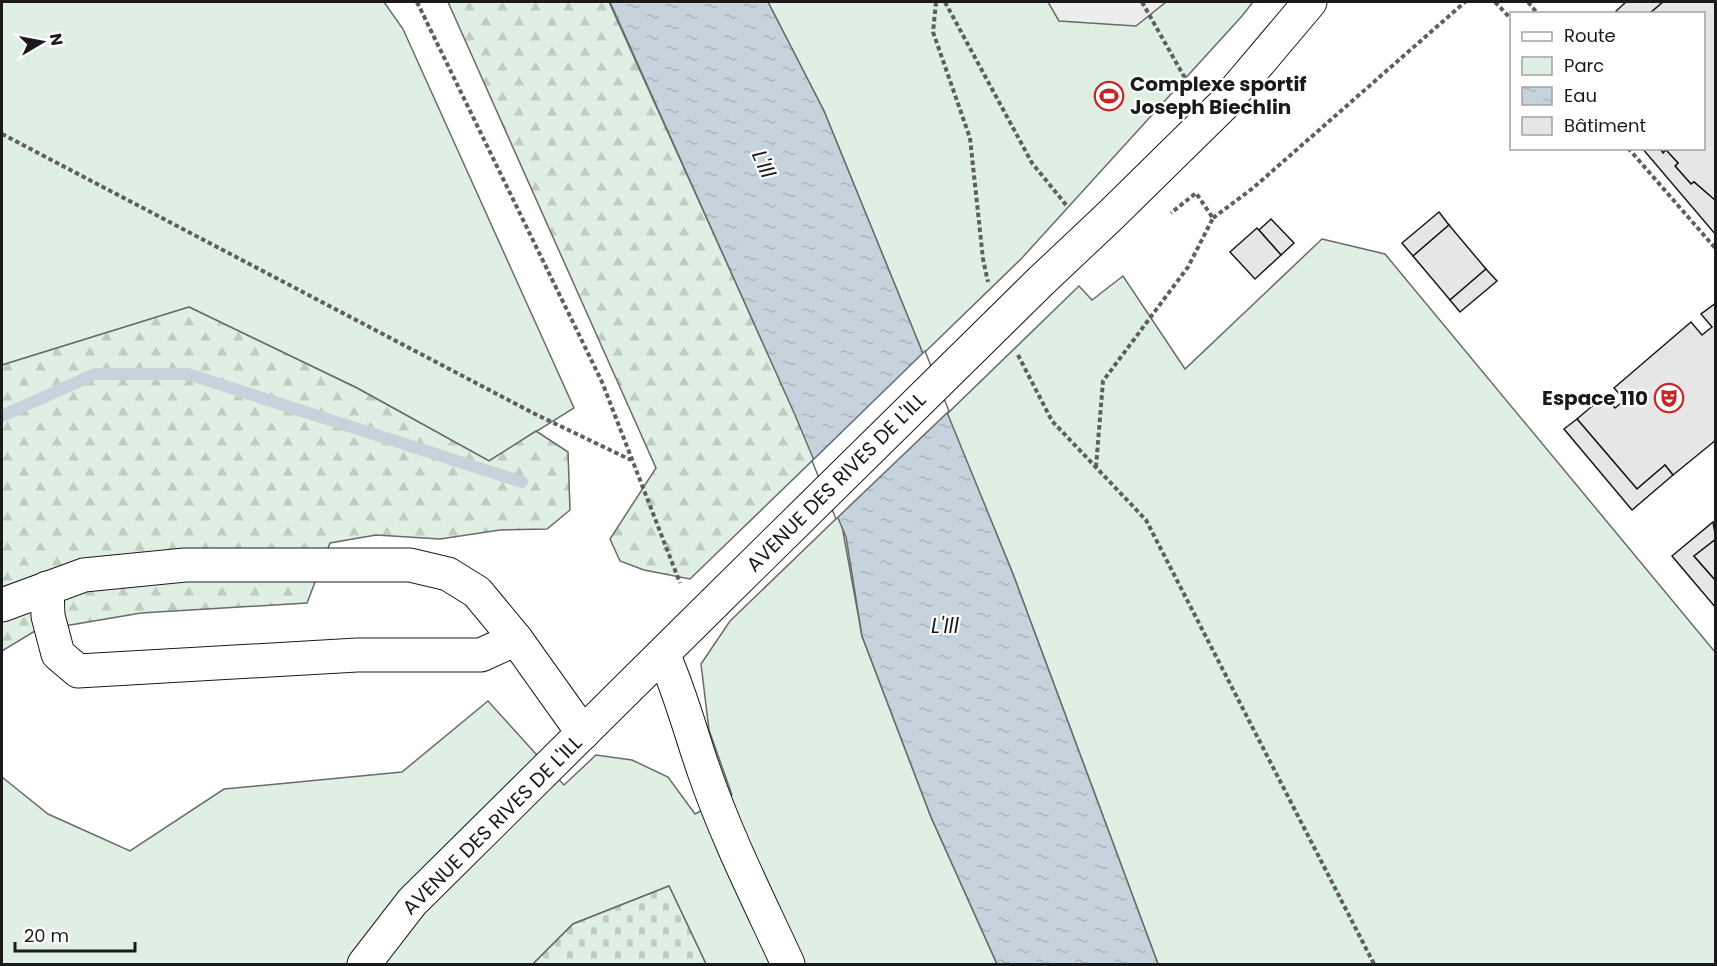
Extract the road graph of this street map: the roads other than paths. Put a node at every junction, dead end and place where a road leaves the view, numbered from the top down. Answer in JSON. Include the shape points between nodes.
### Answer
{"nodes":[{"id":1,"x":1310,"y":2,"type":"edge"},
{"id":2,"x":47,"y":588,"type":"junction"},
{"id":3,"x":2,"y":605,"type":"edge"},
{"id":4,"x":516,"y":639,"type":"junction"},
{"id":5,"x":663,"y":654,"type":"junction"},
{"id":6,"x":583,"y":733,"type":"junction"},
{"id":7,"x":364,"y":964,"type":"edge"},
{"id":8,"x":788,"y":964,"type":"edge"}],
"edges":[{"from":1,"to":5,"type":"street","name":"AVENUE DES RIVES DE L'ILL","bridge":true,"via":[[1209,119]]},
{"from":2,"to":3,"type":"street"},
{"from":2,"to":4,"type":"street","via":[[84,575],[185,565],[410,565],[448,574],[477,592]]},
{"from":2,"to":4,"type":"street","via":[[48,616],[58,654],[78,671],[357,655],[481,655]]},
{"from":4,"to":6,"type":"street"},
{"from":5,"to":6,"type":"street","name":"AVENUE DES RIVES DE L'ILL"},
{"from":5,"to":8,"type":"street","via":[[682,695],[724,823]]},
{"from":6,"to":7,"type":"street","name":"AVENUE DES RIVES DE L'ILL","via":[[412,902]]}]}
